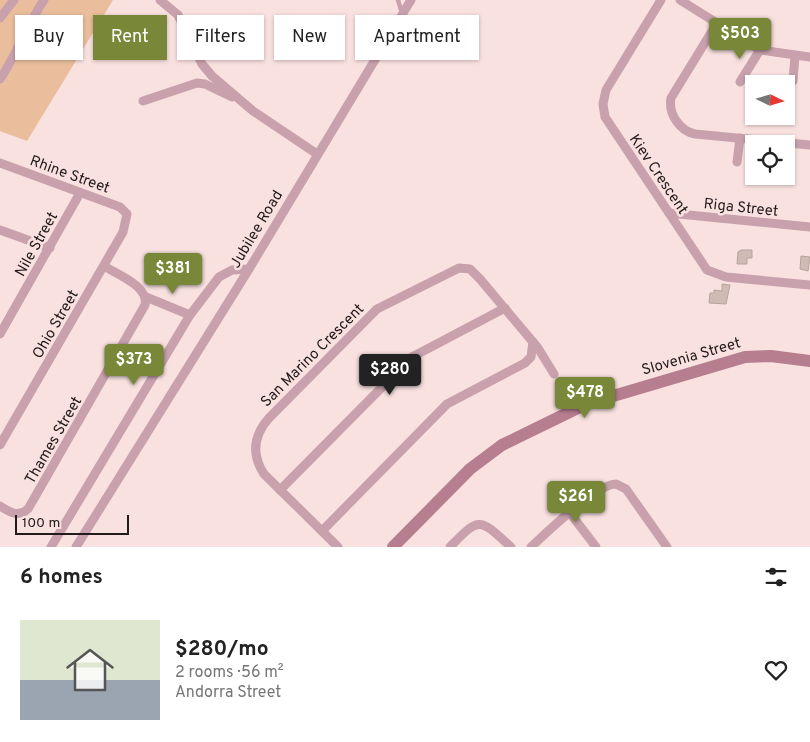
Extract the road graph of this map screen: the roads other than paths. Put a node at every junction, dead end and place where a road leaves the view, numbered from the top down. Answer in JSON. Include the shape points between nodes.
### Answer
{"nodes":[{"id":1,"x":14,"y":0,"type":"edge"},
{"id":2,"x":44,"y":0,"type":"edge"},
{"id":3,"x":160,"y":0,"type":"edge"},
{"id":4,"x":398,"y":0,"type":"edge"},
{"id":5,"x":411,"y":0,"type":"edge"},
{"id":6,"x":661,"y":0,"type":"edge"},
{"id":7,"x":680,"y":0,"type":"edge"},
{"id":8,"x":402,"y":14,"type":"junction"},
{"id":9,"x":0,"y":18,"type":"edge"},
{"id":10,"x":717,"y":23,"type":"junction"},
{"id":11,"x":760,"y":50,"type":"junction"},
{"id":12,"x":795,"y":56,"type":"junction"},
{"id":13,"x":810,"y":57,"type":"edge"},
{"id":14,"x":794,"y":75,"type":"edge"},
{"id":15,"x":0,"y":79,"type":"edge"},
{"id":16,"x":740,"y":82,"type":"dead end"},
{"id":17,"x":143,"y":101,"type":"dead end"},
{"id":18,"x":242,"y":102,"type":"junction"},
{"id":19,"x":740,"y":138,"type":"junction"},
{"id":20,"x":745,"y":138,"type":"edge"},
{"id":21,"x":795,"y":143,"type":"edge"},
{"id":22,"x":810,"y":145,"type":"edge"},
{"id":23,"x":317,"y":154,"type":"junction"},
{"id":24,"x":737,"y":162,"type":"dead end"},
{"id":25,"x":0,"y":163,"type":"edge"},
{"id":26,"x":80,"y":193,"type":"junction"},
{"id":27,"x":669,"y":213,"type":"junction"},
{"id":28,"x":127,"y":214,"type":"joint"},
{"id":29,"x":810,"y":227,"type":"edge"},
{"id":30,"x":0,"y":230,"type":"edge"},
{"id":31,"x":50,"y":248,"type":"junction"},
{"id":32,"x":104,"y":266,"type":"junction"},
{"id":33,"x":249,"y":268,"type":"junction"},
{"id":34,"x":810,"y":285,"type":"edge"},
{"id":35,"x":146,"y":297,"type":"junction"},
{"id":36,"x":505,"y":308,"type":"junction"},
{"id":37,"x":190,"y":315,"type":"junction"},
{"id":38,"x":0,"y":334,"type":"edge"},
{"id":39,"x":533,"y":342,"type":"junction"},
{"id":40,"x":810,"y":361,"type":"edge"},
{"id":41,"x":554,"y":374,"type":"dead end"},
{"id":42,"x":0,"y":446,"type":"edge"},
{"id":43,"x":280,"y":490,"type":"junction"},
{"id":44,"x":0,"y":506,"type":"edge"},
{"id":45,"x":570,"y":513,"type":"junction"},
{"id":46,"x":322,"y":530,"type":"junction"},
{"id":47,"x":51,"y":547,"type":"edge"},
{"id":48,"x":76,"y":547,"type":"edge"},
{"id":49,"x":338,"y":547,"type":"edge"},
{"id":50,"x":393,"y":547,"type":"edge"},
{"id":51,"x":450,"y":547,"type":"edge"},
{"id":52,"x":511,"y":547,"type":"edge"},
{"id":53,"x":531,"y":547,"type":"edge"},
{"id":54,"x":596,"y":547,"type":"edge"},
{"id":55,"x":668,"y":547,"type":"edge"}],
"edges":[{"from":1,"to":9,"type":"street"},
{"from":2,"to":15,"type":"street"},
{"from":3,"to":18,"type":"street","via":[[178,15],[207,71]]},
{"from":4,"to":8,"type":"lane"},
{"from":5,"to":8,"type":"street","name":"Jubilee Road"},
{"from":6,"to":27,"type":"street","name":"Kiev Crescent","via":[[609,84],[603,104],[608,121]]},
{"from":7,"to":10,"type":"street"},
{"from":8,"to":23,"type":"street","name":"Jubilee Road"},
{"from":10,"to":11,"type":"street"},
{"from":10,"to":19,"type":"street","via":[[674,91],[670,106],[686,131]]},
{"from":11,"to":12,"type":"street"},
{"from":11,"to":16,"type":"street"},
{"from":12,"to":13,"type":"street"},
{"from":12,"to":14,"type":"street"},
{"from":17,"to":18,"type":"street","via":[[197,83]]},
{"from":18,"to":23,"type":"street"},
{"from":19,"to":20,"type":"street"},
{"from":19,"to":24,"type":"street"},
{"from":21,"to":22,"type":"street"},
{"from":23,"to":33,"type":"street","name":"Jubilee Road"},
{"from":25,"to":26,"type":"street","name":"Rhine Street"},
{"from":26,"to":28,"type":"street","name":"Rhine Street","via":[[120,207]]},
{"from":26,"to":31,"type":"street","name":"Nile Street"},
{"from":27,"to":29,"type":"street","name":"Riga Street"},
{"from":27,"to":34,"type":"street","name":"Kiev Crescent","via":[[701,263],[711,272],[726,277]]},
{"from":28,"to":32,"type":"street","name":"Ohio Street","via":[[122,232]]},
{"from":30,"to":31,"type":"street"},
{"from":31,"to":38,"type":"street","name":"Nile Street"},
{"from":32,"to":35,"type":"street","via":[[140,288]]},
{"from":32,"to":42,"type":"street","name":"Ohio Street"},
{"from":33,"to":37,"type":"street","via":[[232,270],[219,277]]},
{"from":33,"to":48,"type":"street","name":"Jubilee Road"},
{"from":35,"to":37,"type":"street"},
{"from":35,"to":44,"type":"street","name":"Thames Street","via":[[142,312],[28,509],[20,514]]},
{"from":36,"to":39,"type":"street","name":"San Marino Crescent"},
{"from":36,"to":43,"type":"street","via":[[408,360]]},
{"from":36,"to":43,"type":"street","name":"San Marino Crescent","via":[[476,273],[468,268],[459,268],[377,309],[262,427],[256,443],[256,459],[264,474]]},
{"from":37,"to":47,"type":"street"},
{"from":39,"to":41,"type":"street","name":"San Marino Crescent"},
{"from":39,"to":46,"type":"street","via":[[531,357],[525,364],[452,400],[441,409]]},
{"from":40,"to":50,"type":"street","name":"Slovenia Street","via":[[771,356],[745,357],[581,406],[491,452]]},
{"from":43,"to":46,"type":"street","name":"San Marino Crescent"},
{"from":45,"to":53,"type":"street"},
{"from":45,"to":54,"type":"street"},
{"from":45,"to":55,"type":"street","via":[[604,486],[619,484],[630,494]]},
{"from":46,"to":49,"type":"street","name":"San Marino Crescent"},
{"from":51,"to":52,"type":"street","via":[[471,526],[479,523],[488,526]]}]}
